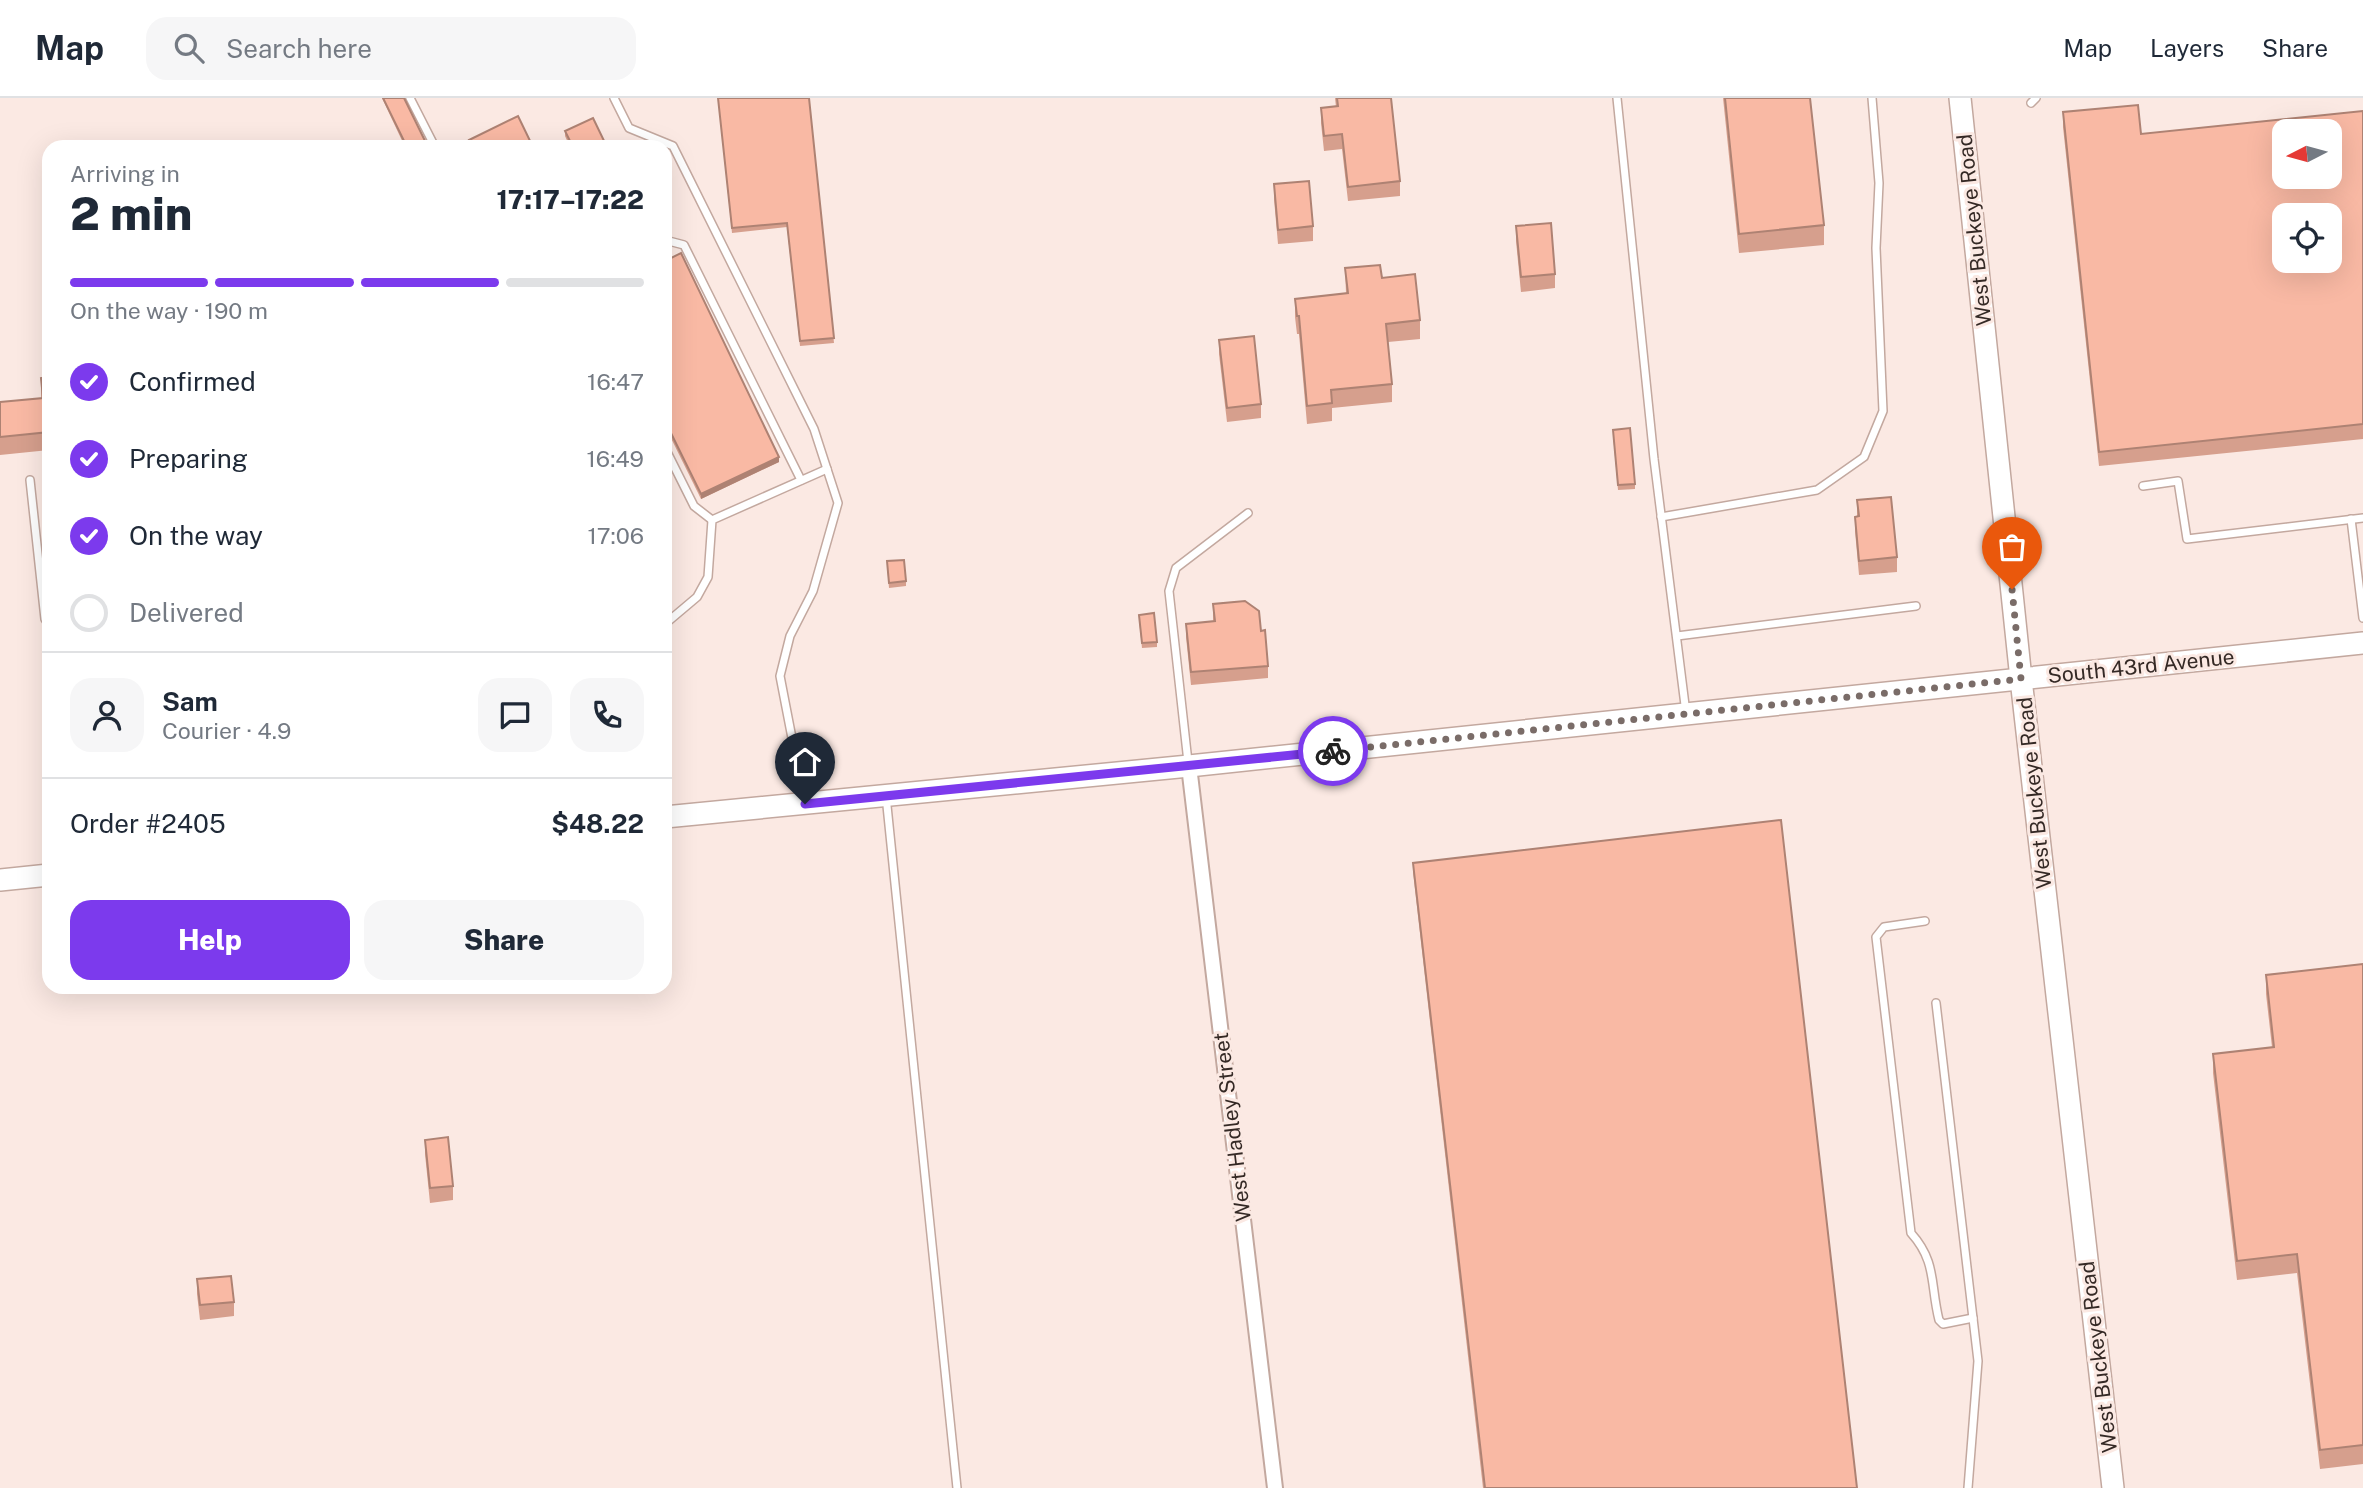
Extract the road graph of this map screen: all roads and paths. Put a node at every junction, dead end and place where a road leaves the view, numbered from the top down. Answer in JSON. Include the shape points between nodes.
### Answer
{"nodes":[{"id":1,"x":410,"y":98,"type":"edge"},
{"id":2,"x":614,"y":98,"type":"edge"},
{"id":3,"x":1617,"y":98,"type":"edge"},
{"id":4,"x":1872,"y":98,"type":"edge"},
{"id":5,"x":1960,"y":98,"type":"edge"},
{"id":6,"x":431,"y":140,"type":"edge"},
{"id":7,"x":658,"y":140,"type":"edge"},
{"id":8,"x":672,"y":146,"type":"edge"},
{"id":9,"x":672,"y":242,"type":"edge"},
{"id":10,"x":672,"y":462,"type":"edge"},
{"id":11,"x":827,"y":469,"type":"junction"},
{"id":12,"x":30,"y":480,"type":"dead end"},
{"id":13,"x":801,"y":481,"type":"junction"},
{"id":14,"x":2143,"y":486,"type":"dead end"},
{"id":15,"x":1248,"y":513,"type":"dead end"},
{"id":16,"x":1661,"y":517,"type":"junction"},
{"id":17,"x":2363,"y":518,"type":"edge"},
{"id":18,"x":2351,"y":519,"type":"junction"},
{"id":19,"x":712,"y":520,"type":"junction"},
{"id":20,"x":42,"y":591,"type":"edge"},
{"id":21,"x":1916,"y":606,"type":"dead end"},
{"id":22,"x":672,"y":618,"type":"edge"},
{"id":23,"x":2363,"y":618,"type":"edge"},
{"id":24,"x":1677,"y":636,"type":"junction"},
{"id":25,"x":2363,"y":643,"type":"edge"},
{"id":26,"x":2021,"y":679,"type":"junction"},
{"id":27,"x":1686,"y":714,"type":"junction"},
{"id":28,"x":1188,"y":766,"type":"junction"},
{"id":29,"x":886,"y":796,"type":"junction"},
{"id":30,"x":805,"y":804,"type":"junction"},
{"id":31,"x":672,"y":816,"type":"edge"},
{"id":32,"x":42,"y":876,"type":"edge"},
{"id":33,"x":0,"y":880,"type":"edge"},
{"id":34,"x":1925,"y":921,"type":"dead end"},
{"id":35,"x":1936,"y":1003,"type":"dead end"},
{"id":36,"x":1973,"y":1318,"type":"junction"},
{"id":37,"x":957,"y":1488,"type":"edge"},
{"id":38,"x":1275,"y":1488,"type":"edge"},
{"id":39,"x":1968,"y":1488,"type":"edge"},
{"id":40,"x":2113,"y":1488,"type":"edge"}],
"edges":[{"from":1,"to":6,"type":"lane"},
{"from":2,"to":7,"type":"lane","via":[[629,128]]},
{"from":3,"to":16,"type":"lane"},
{"from":4,"to":16,"type":"lane","via":[[1880,183],[1876,248],[1883,411],[1864,457],[1817,490]]},
{"from":5,"to":26,"type":"main road","name":"West Buckeye Road"},
{"from":8,"to":11,"type":"lane","via":[[814,429]]},
{"from":9,"to":13,"type":"lane","via":[[684,245]]},
{"from":10,"to":19,"type":"lane","via":[[694,506]]},
{"from":11,"to":13,"type":"lane"},
{"from":11,"to":30,"type":"lane","via":[[838,503],[813,591],[790,636],[780,676]]},
{"from":12,"to":20,"type":"lane"},
{"from":13,"to":19,"type":"lane"},
{"from":14,"to":18,"type":"lane","via":[[2178,481],[2187,538]]},
{"from":15,"to":28,"type":"lane","via":[[1177,568],[1169,591]]},
{"from":16,"to":24,"type":"lane"},
{"from":17,"to":18,"type":"lane"},
{"from":18,"to":23,"type":"lane"},
{"from":19,"to":22,"type":"lane","via":[[708,577],[697,597]]},
{"from":21,"to":24,"type":"lane"},
{"from":24,"to":27,"type":"lane"},
{"from":25,"to":26,"type":"main road","name":"South 43rd Avenue"},
{"from":26,"to":27,"type":"main road","name":"South 43rd Avenue"},
{"from":26,"to":40,"type":"main road","name":"West Buckeye Road"},
{"from":27,"to":28,"type":"main road","name":"South 43rd Avenue"},
{"from":28,"to":29,"type":"main road","name":"South 43rd Avenue"},
{"from":28,"to":38,"type":"street","name":"West Hadley Street"},
{"from":29,"to":30,"type":"main road","name":"South 43rd Avenue"},
{"from":29,"to":37,"type":"lane"},
{"from":30,"to":31,"type":"main road","name":"South 43rd Avenue"},
{"from":32,"to":33,"type":"main road"},
{"from":34,"to":36,"type":"lane","via":[[1884,928],[1876,937],[1911,1233],[1929,1257],[1939,1320],[1942,1324]]},
{"from":35,"to":36,"type":"lane"},
{"from":36,"to":39,"type":"lane","via":[[1978,1361]]}]}
